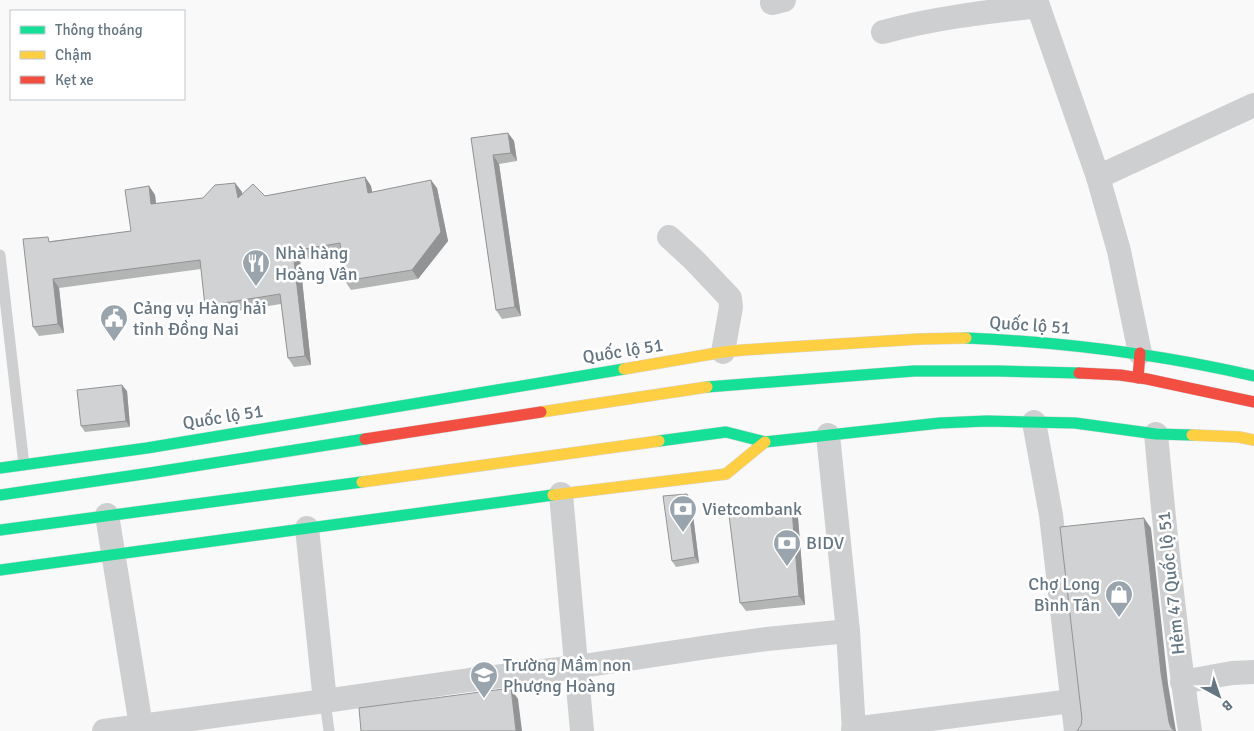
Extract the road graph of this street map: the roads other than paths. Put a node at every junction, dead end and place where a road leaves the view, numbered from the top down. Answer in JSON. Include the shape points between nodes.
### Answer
{"nodes":[{"id":1,"x":1037,"y":3,"type":"edge"},
{"id":2,"x":883,"y":32,"type":"dead end"},
{"id":3,"x":1254,"y":105,"type":"edge"},
{"id":4,"x":1098,"y":177,"type":"junction"},
{"id":5,"x":669,"y":237,"type":"dead end"},
{"id":6,"x":0,"y":255,"type":"edge"},
{"id":7,"x":723,"y":352,"type":"junction"},
{"id":8,"x":1140,"y":353,"type":"junction"},
{"id":9,"x":1254,"y":376,"type":"edge"},
{"id":10,"x":1138,"y":378,"type":"junction"},
{"id":11,"x":1254,"y":402,"type":"edge"},
{"id":12,"x":1034,"y":422,"type":"junction"},
{"id":13,"x":1156,"y":434,"type":"junction"},
{"id":14,"x":828,"y":436,"type":"junction"},
{"id":15,"x":765,"y":442,"type":"junction"},
{"id":16,"x":1251,"y":446,"type":"edge"},
{"id":17,"x":0,"y":468,"type":"edge"},
{"id":18,"x":27,"y":478,"type":"junction"},
{"id":19,"x":561,"y":494,"type":"junction"},
{"id":20,"x":0,"y":495,"type":"edge"},
{"id":21,"x":106,"y":515,"type":"junction"},
{"id":22,"x":307,"y":528,"type":"junction"},
{"id":23,"x":0,"y":530,"type":"edge"},
{"id":24,"x":113,"y":555,"type":"junction"},
{"id":25,"x":0,"y":570,"type":"edge"},
{"id":26,"x":848,"y":632,"type":"junction"},
{"id":27,"x":576,"y":667,"type":"junction"},
{"id":28,"x":1254,"y":672,"type":"edge"},
{"id":29,"x":1182,"y":682,"type":"junction"},
{"id":30,"x":325,"y":701,"type":"junction"},
{"id":31,"x":1072,"y":701,"type":"junction"},
{"id":32,"x":141,"y":726,"type":"junction"},
{"id":33,"x":854,"y":730,"type":"edge"},
{"id":34,"x":104,"y":731,"type":"edge"},
{"id":35,"x":329,"y":731,"type":"edge"},
{"id":36,"x":582,"y":731,"type":"edge"},
{"id":37,"x":1076,"y":731,"type":"edge"},
{"id":38,"x":1190,"y":731,"type":"edge"}],
"edges":[{"from":1,"to":2,"type":"street"},
{"from":1,"to":4,"type":"street"},
{"from":3,"to":4,"type":"street"},
{"from":4,"to":8,"type":"street","via":[[1119,251]]},
{"from":5,"to":7,"type":"street","via":[[730,298]]},
{"from":6,"to":18,"type":"lane"},
{"from":7,"to":8,"type":"main road","name":"Quốc lộ 51","via":[[956,338],[1054,343]]},
{"from":7,"to":18,"type":"main road","name":"Quốc lộ 51","via":[[147,448]]},
{"from":8,"to":9,"type":"main road","name":"Quốc lộ 51"},
{"from":8,"to":10,"type":"main road"},
{"from":10,"to":11,"type":"main road","name":"Quốc lộ 51"},
{"from":10,"to":18,"type":"main road","name":"Quốc lộ 51","via":[[1073,373],[914,371],[714,386]]},
{"from":12,"to":13,"type":"main road","via":[[1075,423]]},
{"from":12,"to":14,"type":"main road","via":[[940,423]]},
{"from":12,"to":31,"type":"street","via":[[1051,515]]},
{"from":13,"to":16,"type":"main road","via":[[1239,437]]},
{"from":13,"to":29,"type":"street","name":"Hẻm 47 Quốc lộ 51"},
{"from":14,"to":15,"type":"main road"},
{"from":14,"to":26,"type":"street"},
{"from":15,"to":19,"type":"main road","via":[[726,474]]},
{"from":15,"to":21,"type":"main road","via":[[726,432]]},
{"from":17,"to":18,"type":"main road","name":"Quốc lộ 51"},
{"from":18,"to":20,"type":"main road","name":"Quốc lộ 51"},
{"from":19,"to":22,"type":"main road"},
{"from":19,"to":27,"type":"street"},
{"from":21,"to":23,"type":"main road"},
{"from":21,"to":24,"type":"street"},
{"from":22,"to":24,"type":"main road"},
{"from":22,"to":30,"type":"street"},
{"from":24,"to":25,"type":"main road"},
{"from":24,"to":32,"type":"street"},
{"from":26,"to":27,"type":"street","via":[[757,640]]},
{"from":26,"to":33,"type":"street"},
{"from":27,"to":30,"type":"street"},
{"from":27,"to":36,"type":"street"},
{"from":28,"to":29,"type":"street"},
{"from":29,"to":38,"type":"street","name":"Hẻm 47 Quốc lộ 51"},
{"from":30,"to":32,"type":"street"},
{"from":30,"to":35,"type":"lane"},
{"from":31,"to":33,"type":"street"},
{"from":31,"to":37,"type":"street"},
{"from":32,"to":34,"type":"street"}]}
